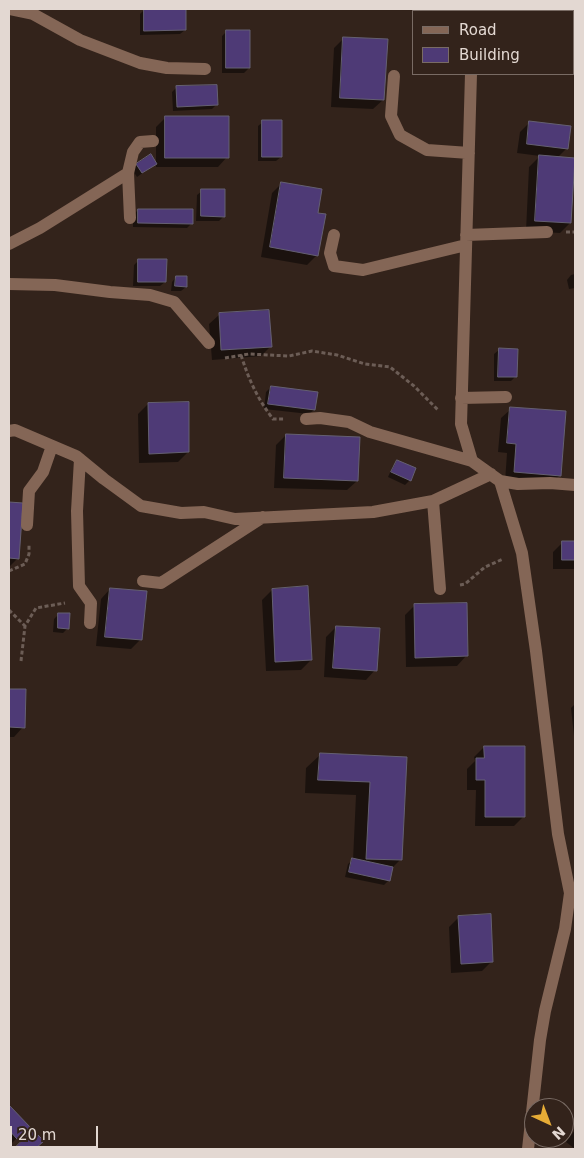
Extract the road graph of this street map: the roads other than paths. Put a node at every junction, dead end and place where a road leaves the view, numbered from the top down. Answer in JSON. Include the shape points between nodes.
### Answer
{"nodes":[{"id":1,"x":9,"y":9,"type":"edge"},
{"id":2,"x":205,"y":68,"type":"dead end"},
{"id":3,"x":471,"y":75,"type":"edge"},
{"id":4,"x":394,"y":76,"type":"dead end"},
{"id":5,"x":153,"y":141,"type":"dead end"},
{"id":6,"x":469,"y":153,"type":"junction"},
{"id":7,"x":128,"y":173,"type":"junction"},
{"id":8,"x":130,"y":218,"type":"dead end"},
{"id":9,"x":547,"y":232,"type":"dead end"},
{"id":10,"x":334,"y":235,"type":"dead end"},
{"id":11,"x":466,"y":240,"type":"junction"},
{"id":12,"x":9,"y":244,"type":"edge"},
{"id":13,"x":9,"y":284,"type":"edge"},
{"id":14,"x":209,"y":343,"type":"road end"},
{"id":15,"x":506,"y":397,"type":"dead end"},
{"id":16,"x":461,"y":398,"type":"junction"},
{"id":17,"x":306,"y":420,"type":"road end"},
{"id":18,"x":11,"y":427,"type":"edge"},
{"id":19,"x":52,"y":446,"type":"junction"},
{"id":20,"x":80,"y":458,"type":"junction"},
{"id":21,"x":472,"y":460,"type":"junction"},
{"id":22,"x":496,"y":478,"type":"junction"},
{"id":23,"x":575,"y":485,"type":"edge"},
{"id":24,"x":433,"y":502,"type":"junction"},
{"id":25,"x":263,"y":517,"type":"junction"},
{"id":26,"x":27,"y":525,"type":"road end"},
{"id":27,"x":142,"y":581,"type":"dead end"},
{"id":28,"x":440,"y":589,"type":"road end"},
{"id":29,"x":90,"y":623,"type":"dead end"},
{"id":30,"x":528,"y":1149,"type":"edge"}],
"edges":[{"from":1,"to":2,"type":"street","via":[[33,14],[80,40],[140,63],[167,68]]},
{"from":3,"to":6,"type":"street"},
{"from":4,"to":6,"type":"street","via":[[391,116],[400,135],[427,150]]},
{"from":5,"to":7,"type":"street","via":[[140,142],[133,152]]},
{"from":6,"to":11,"type":"street"},
{"from":7,"to":8,"type":"street"},
{"from":7,"to":12,"type":"street"},
{"from":9,"to":11,"type":"street"},
{"from":10,"to":11,"type":"street","via":[[330,253],[334,266],[363,270]]},
{"from":11,"to":16,"type":"street"},
{"from":13,"to":14,"type":"street","via":[[55,285],[150,295],[174,302]]},
{"from":15,"to":16,"type":"street"},
{"from":16,"to":21,"type":"street","via":[[460,424]]},
{"from":17,"to":21,"type":"street","via":[[320,418],[349,422],[370,432]]},
{"from":18,"to":19,"type":"street"},
{"from":19,"to":20,"type":"street"},
{"from":19,"to":26,"type":"street","via":[[44,472],[29,491]]},
{"from":20,"to":25,"type":"street","via":[[141,506],[181,513],[204,512],[235,519]]},
{"from":20,"to":29,"type":"street","via":[[77,511],[79,586],[91,603]]},
{"from":21,"to":22,"type":"street"},
{"from":22,"to":23,"type":"street","via":[[518,484]]},
{"from":22,"to":24,"type":"street"},
{"from":22,"to":30,"type":"street","via":[[522,552],[558,834],[570,893],[540,1040]]},
{"from":24,"to":25,"type":"street","via":[[373,512]]},
{"from":24,"to":28,"type":"street"},
{"from":25,"to":27,"type":"street","via":[[161,583]]}]}
